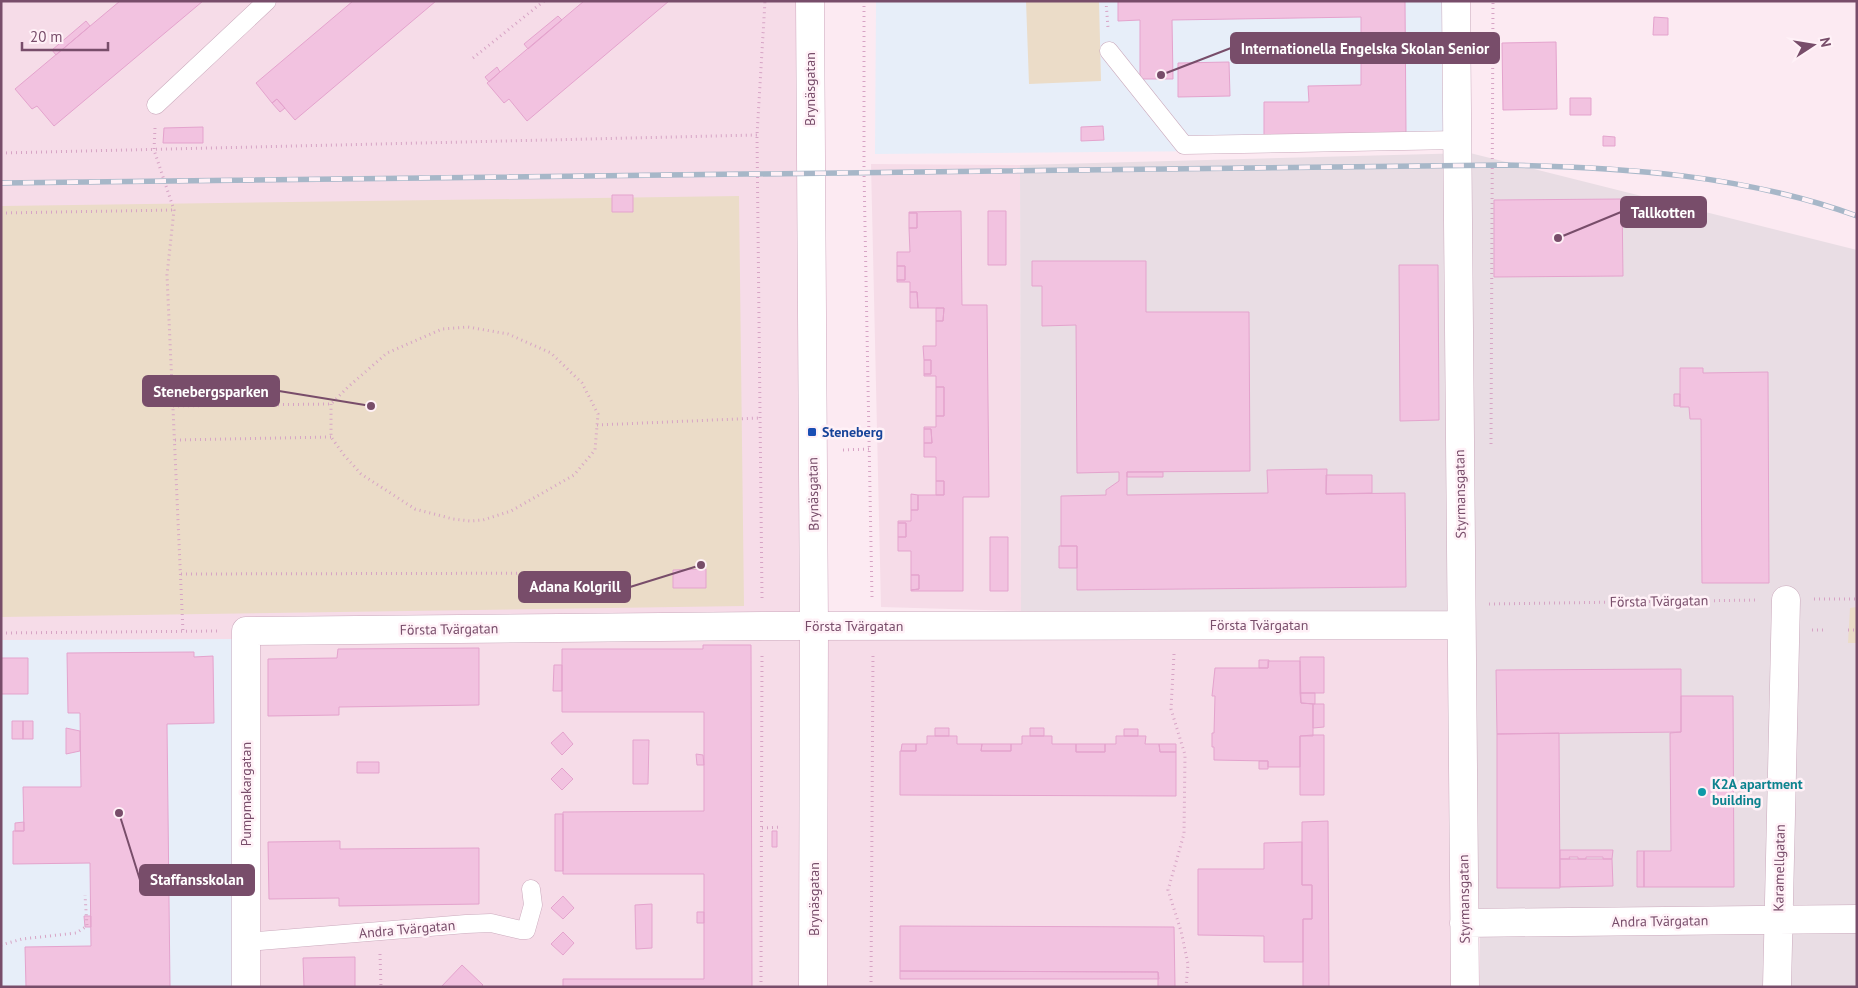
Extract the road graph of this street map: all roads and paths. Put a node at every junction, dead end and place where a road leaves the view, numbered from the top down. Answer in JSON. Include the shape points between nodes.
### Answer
{"nodes":[{"id":1,"x":267,"y":1,"type":"edge"},
{"id":2,"x":544,"y":1,"type":"edge"},
{"id":3,"x":765,"y":1,"type":"edge"},
{"id":4,"x":810,"y":1,"type":"edge"},
{"id":5,"x":864,"y":1,"type":"edge"},
{"id":6,"x":1456,"y":1,"type":"edge"},
{"id":7,"x":1492,"y":1,"type":"edge"},
{"id":8,"x":1109,"y":51,"type":"dead end"},
{"id":9,"x":473,"y":58,"type":"dead end"},
{"id":10,"x":156,"y":105,"type":"joint"},
{"id":11,"x":757,"y":136,"type":"junction"},
{"id":12,"x":1458,"y":140,"type":"junction"},
{"id":13,"x":154,"y":150,"type":"junction"},
{"id":14,"x":1,"y":153,"type":"edge"},
{"id":15,"x":174,"y":210,"type":"junction"},
{"id":16,"x":1,"y":213,"type":"edge"},
{"id":17,"x":331,"y":404,"type":"junction"},
{"id":18,"x":173,"y":406,"type":"junction"},
{"id":19,"x":760,"y":418,"type":"junction"},
{"id":20,"x":597,"y":425,"type":"junction"},
{"id":21,"x":331,"y":437,"type":"junction"},
{"id":22,"x":174,"y":440,"type":"junction"},
{"id":23,"x":1491,"y":444,"type":"dead end"},
{"id":24,"x":869,"y":449,"type":"junction"},
{"id":25,"x":844,"y":450,"type":"dead end"},
{"id":26,"x":622,"y":573,"type":"dead end"},
{"id":27,"x":181,"y":574,"type":"junction"},
{"id":28,"x":1490,"y":594,"type":"dead end"},
{"id":29,"x":1857,"y":599,"type":"edge"},
{"id":30,"x":1786,"y":600,"type":"junction"},
{"id":31,"x":1490,"y":604,"type":"junction"},
{"id":32,"x":1490,"y":614,"type":"dead end"},
{"id":33,"x":1461,"y":615,"type":"junction"},
{"id":34,"x":762,"y":626,"type":"junction"},
{"id":35,"x":873,"y":626,"type":"junction"},
{"id":36,"x":1175,"y":626,"type":"junction"},
{"id":37,"x":814,"y":627,"type":"junction"},
{"id":38,"x":1848,"y":630,"type":"dead end"},
{"id":39,"x":1857,"y":630,"type":"edge"},
{"id":40,"x":246,"y":631,"type":"junction"},
{"id":41,"x":183,"y":632,"type":"junction"},
{"id":42,"x":1,"y":633,"type":"edge"},
{"id":43,"x":782,"y":827,"type":"dead end"},
{"id":44,"x":762,"y":828,"type":"junction"},
{"id":45,"x":531,"y":889,"type":"dead end"},
{"id":46,"x":85,"y":895,"type":"dead end"},
{"id":47,"x":1857,"y":919,"type":"edge"},
{"id":48,"x":1778,"y":920,"type":"junction"},
{"id":49,"x":1464,"y":923,"type":"junction"},
{"id":50,"x":381,"y":931,"type":"junction"},
{"id":51,"x":246,"y":942,"type":"junction"},
{"id":52,"x":1,"y":945,"type":"edge"},
{"id":53,"x":246,"y":987,"type":"edge"},
{"id":54,"x":381,"y":987,"type":"edge"},
{"id":55,"x":762,"y":987,"type":"edge"},
{"id":56,"x":813,"y":987,"type":"edge"},
{"id":57,"x":871,"y":987,"type":"edge"},
{"id":58,"x":1186,"y":987,"type":"edge"},
{"id":59,"x":1465,"y":987,"type":"edge"},
{"id":60,"x":1777,"y":987,"type":"edge"}],
"edges":[{"from":1,"to":10,"type":"lane"},
{"from":2,"to":9,"type":"path"},
{"from":3,"to":11,"type":"path"},
{"from":4,"to":37,"type":"street","name":"Brynäsgatan"},
{"from":5,"to":24,"type":"path"},
{"from":6,"to":12,"type":"street","name":"Styrmansgatan"},
{"from":7,"to":23,"type":"path"},
{"from":8,"to":12,"type":"lane","via":[[1184,145]]},
{"from":10,"to":13,"type":"path"},
{"from":11,"to":13,"type":"path"},
{"from":11,"to":19,"type":"path"},
{"from":12,"to":33,"type":"street","name":"Styrmansgatan"},
{"from":13,"to":14,"type":"path"},
{"from":13,"to":15,"type":"path"},
{"from":15,"to":16,"type":"path"},
{"from":15,"to":18,"type":"path","via":[[168,275]]},
{"from":17,"to":18,"type":"path"},
{"from":17,"to":20,"type":"path","via":[[387,353],[442,329],[468,327],[508,334],[550,353],[582,383],[598,414]]},
{"from":17,"to":21,"type":"path"},
{"from":18,"to":22,"type":"path"},
{"from":19,"to":20,"type":"path"},
{"from":19,"to":34,"type":"path"},
{"from":20,"to":21,"type":"path","via":[[595,450],[574,475],[511,511],[470,521],[415,509],[362,474]]},
{"from":21,"to":22,"type":"path"},
{"from":22,"to":27,"type":"path"},
{"from":24,"to":25,"type":"path"},
{"from":24,"to":35,"type":"path"},
{"from":26,"to":27,"type":"path"},
{"from":27,"to":41,"type":"path"},
{"from":28,"to":31,"type":"path"},
{"from":29,"to":30,"type":"path","name":"Första Tvärgatan"},
{"from":30,"to":31,"type":"path","name":"Första Tvärgatan"},
{"from":30,"to":48,"type":"street","name":"Karamellgatan"},
{"from":31,"to":32,"type":"path"},
{"from":31,"to":33,"type":"path","name":"Första Tvärgatan"},
{"from":33,"to":36,"type":"street","name":"Första Tvärgatan"},
{"from":33,"to":49,"type":"street","name":"Styrmansgatan"},
{"from":34,"to":37,"type":"street","name":"Första Tvärgatan"},
{"from":34,"to":40,"type":"street","name":"Första Tvärgatan"},
{"from":34,"to":44,"type":"path"},
{"from":35,"to":36,"type":"street","name":"Första Tvärgatan"},
{"from":35,"to":37,"type":"street","name":"Första Tvärgatan"},
{"from":35,"to":57,"type":"path"},
{"from":36,"to":58,"type":"path","via":[[1171,709],[1185,755],[1184,834],[1168,890],[1188,964]]},
{"from":37,"to":56,"type":"street","name":"Brynäsgatan"},
{"from":38,"to":39,"type":"path"},
{"from":40,"to":41,"type":"path"},
{"from":40,"to":51,"type":"street","name":"Pumpmakargatan"},
{"from":41,"to":42,"type":"path"},
{"from":43,"to":44,"type":"path"},
{"from":44,"to":55,"type":"path"},
{"from":45,"to":50,"type":"lane","name":"Andra Tvärgatan","via":[[533,905],[526,930],[491,923]]},
{"from":46,"to":52,"type":"path","via":[[87,926],[76,933],[22,939]]},
{"from":47,"to":48,"type":"street","name":"Andra Tvärgatan"},
{"from":48,"to":49,"type":"street","name":"Andra Tvärgatan"},
{"from":48,"to":60,"type":"street","name":"Karamellgatan"},
{"from":49,"to":59,"type":"street","name":"Styrmansgatan"},
{"from":50,"to":51,"type":"lane","name":"Andra Tvärgatan"},
{"from":50,"to":54,"type":"path"},
{"from":51,"to":53,"type":"street","name":"Pumpmakargatan"}]}
